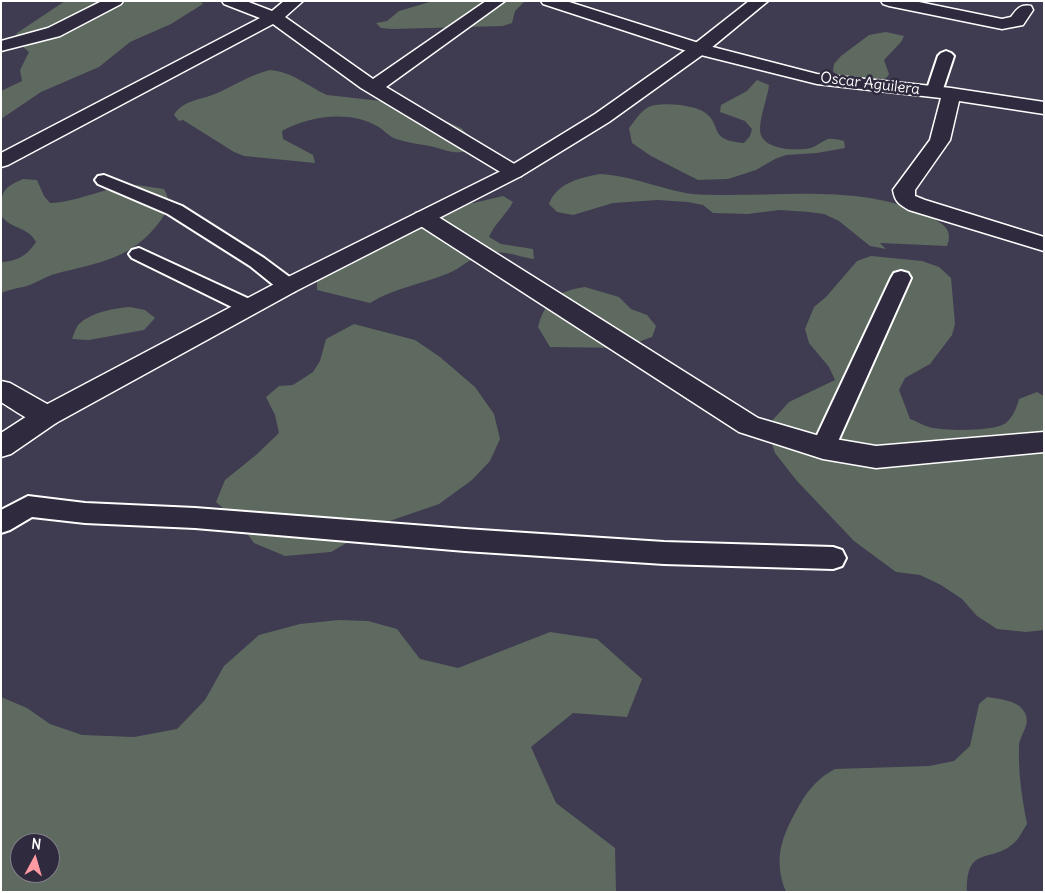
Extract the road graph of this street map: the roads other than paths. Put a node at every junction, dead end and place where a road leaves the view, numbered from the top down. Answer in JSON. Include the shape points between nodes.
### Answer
{"nodes":[{"id":1,"x":115,"y":1,"type":"edge"},
{"id":2,"x":230,"y":1,"type":"edge"},
{"id":3,"x":294,"y":1,"type":"edge"},
{"id":4,"x":497,"y":1,"type":"edge"},
{"id":5,"x":549,"y":1,"type":"edge"},
{"id":6,"x":760,"y":1,"type":"edge"},
{"id":7,"x":889,"y":1,"type":"edge"},
{"id":8,"x":1025,"y":10,"type":"dead end"},
{"id":9,"x":274,"y":17,"type":"junction"},
{"id":10,"x":2,"y":45,"type":"edge"},
{"id":11,"x":699,"y":49,"type":"junction"},
{"id":12,"x":946,"y":56,"type":"dead end"},
{"id":13,"x":374,"y":88,"type":"junction"},
{"id":14,"x":942,"y":93,"type":"junction"},
{"id":15,"x":1044,"y":108,"type":"edge"},
{"id":16,"x":1,"y":162,"type":"edge"},
{"id":17,"x":514,"y":172,"type":"junction"},
{"id":18,"x":104,"y":180,"type":"dead end"},
{"id":19,"x":424,"y":218,"type":"junction"},
{"id":20,"x":1044,"y":244,"type":"edge"},
{"id":21,"x":138,"y":254,"type":"dead end"},
{"id":22,"x":900,"y":278,"type":"dead end"},
{"id":23,"x":288,"y":286,"type":"junction"},
{"id":24,"x":249,"y":307,"type":"junction"},
{"id":25,"x":1,"y":390,"type":"edge"},
{"id":26,"x":47,"y":416,"type":"junction"},
{"id":27,"x":1044,"y":442,"type":"edge"},
{"id":28,"x":1,"y":446,"type":"edge"},
{"id":29,"x":823,"y":448,"type":"junction"},
{"id":30,"x":1,"y":523,"type":"edge"},
{"id":31,"x":833,"y":558,"type":"dead end"}],
"edges":[{"from":1,"to":10,"type":"street","via":[[54,32]]},
{"from":2,"to":9,"type":"street"},
{"from":3,"to":9,"type":"street"},
{"from":4,"to":13,"type":"street"},
{"from":5,"to":11,"type":"street","name":"Oscar Aguilera"},
{"from":6,"to":11,"type":"street"},
{"from":7,"to":8,"type":"street","via":[[1002,24],[1017,21]]},
{"from":9,"to":13,"type":"street"},
{"from":9,"to":16,"type":"street"},
{"from":11,"to":14,"type":"street","name":"Oscar Aguilera","via":[[817,79]]},
{"from":11,"to":17,"type":"street","via":[[602,118]]},
{"from":12,"to":14,"type":"lane"},
{"from":13,"to":17,"type":"street"},
{"from":14,"to":15,"type":"street","name":"Oscar Aguilera"},
{"from":14,"to":20,"type":"street","via":[[940,140],[904,190],[904,199]]},
{"from":17,"to":19,"type":"street"},
{"from":18,"to":23,"type":"lane","via":[[175,210],[258,262]]},
{"from":19,"to":23,"type":"street"},
{"from":19,"to":29,"type":"street","via":[[749,425]]},
{"from":21,"to":24,"type":"lane"},
{"from":22,"to":29,"type":"lane"},
{"from":23,"to":24,"type":"street"},
{"from":24,"to":26,"type":"street"},
{"from":25,"to":26,"type":"street"},
{"from":26,"to":28,"type":"street"},
{"from":27,"to":29,"type":"street","via":[[876,457]]},
{"from":30,"to":31,"type":"lane","via":[[28,506],[85,513],[195,518],[664,553]]}]}
